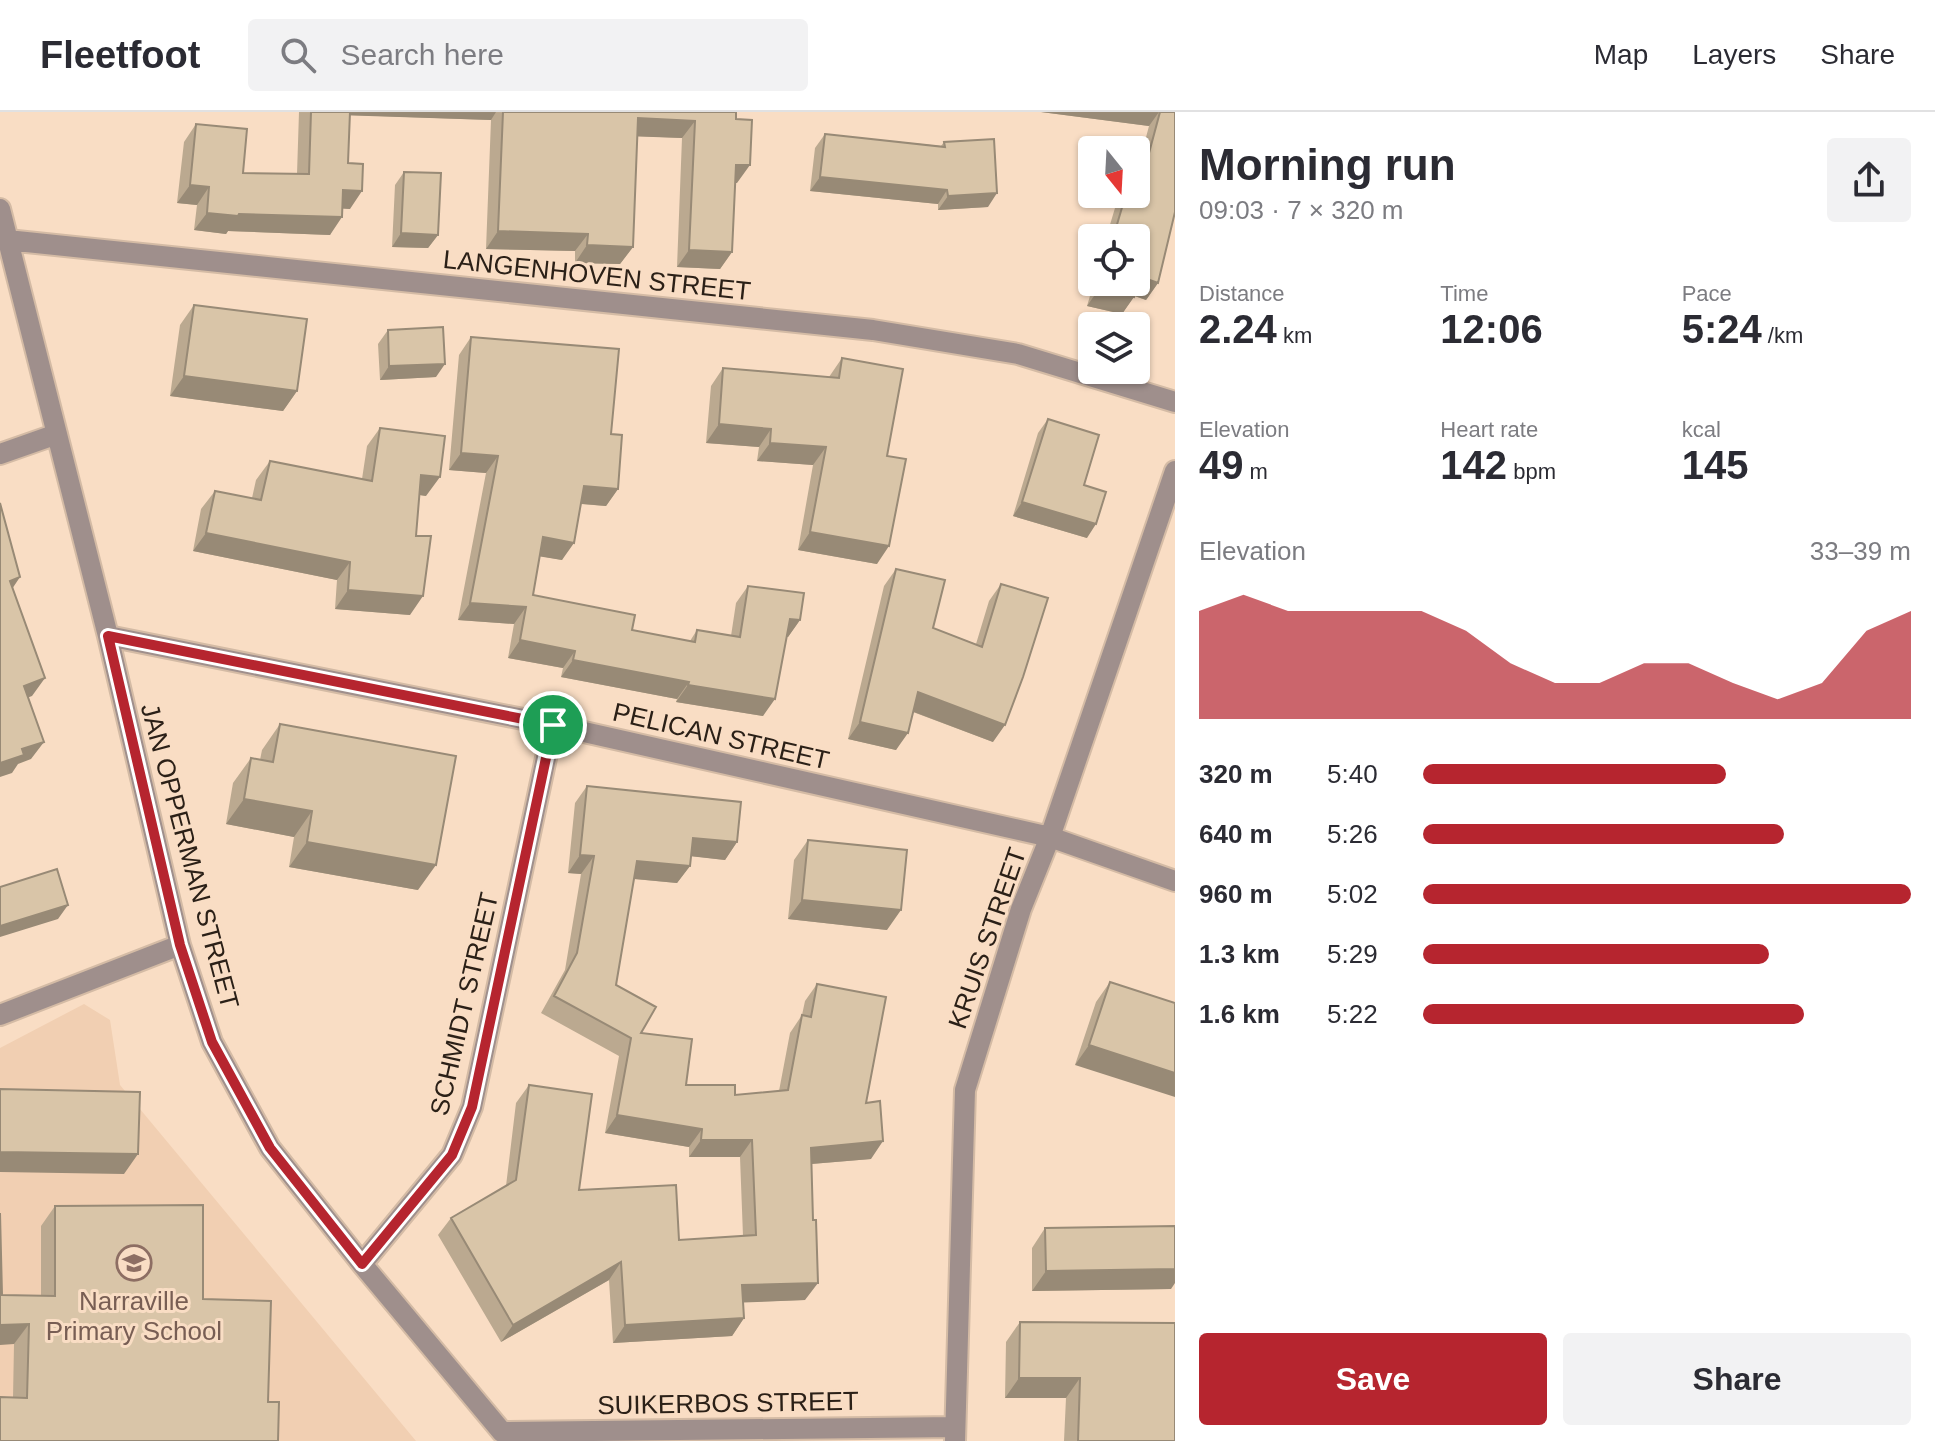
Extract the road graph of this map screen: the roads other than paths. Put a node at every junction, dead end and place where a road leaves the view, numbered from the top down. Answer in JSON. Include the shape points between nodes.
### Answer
{"nodes":[{"id":1,"x":0,"y":209,"type":"edge"},
{"id":2,"x":7,"y":240,"type":"junction"},
{"id":3,"x":1175,"y":402,"type":"edge"},
{"id":4,"x":57,"y":434,"type":"junction"},
{"id":5,"x":0,"y":454,"type":"edge"},
{"id":6,"x":1175,"y":471,"type":"edge"},
{"id":7,"x":108,"y":636,"type":"junction"},
{"id":8,"x":553,"y":725,"type":"junction"},
{"id":9,"x":1050,"y":837,"type":"junction"},
{"id":10,"x":1175,"y":881,"type":"edge"},
{"id":11,"x":180,"y":945,"type":"junction"},
{"id":12,"x":0,"y":1015,"type":"edge"},
{"id":13,"x":362,"y":1264,"type":"junction"},
{"id":14,"x":955,"y":1434,"type":"edge"},
{"id":15,"x":502,"y":1437,"type":"edge"}],
"edges":[{"from":1,"to":2,"type":"street","name":"JAN OPPERMAN STREET"},
{"from":2,"to":3,"type":"street","name":"LANGENHOVEN STREET","via":[[873,330],[1018,354]]},
{"from":2,"to":4,"type":"street","name":"JAN OPPERMAN STREET"},
{"from":4,"to":5,"type":"street"},
{"from":4,"to":7,"type":"street","name":"JAN OPPERMAN STREET"},
{"from":6,"to":9,"type":"street","name":"KRUIS STREET"},
{"from":7,"to":8,"type":"street","name":"PELICAN STREET"},
{"from":7,"to":11,"type":"street","name":"JAN OPPERMAN STREET"},
{"from":8,"to":9,"type":"street","name":"PELICAN STREET"},
{"from":8,"to":13,"type":"street","name":"SCHMIDT STREET","via":[[472,1107],[452,1155]]},
{"from":9,"to":10,"type":"street","name":"PELICAN STREET"},
{"from":9,"to":14,"type":"street","name":"KRUIS STREET","via":[[1021,909],[965,1090]]},
{"from":11,"to":12,"type":"street"},
{"from":11,"to":13,"type":"street","name":"JAN OPPERMAN STREET","via":[[212,1042],[270,1148]]},
{"from":13,"to":15,"type":"street","name":"JAN OPPERMAN STREET"},
{"from":14,"to":15,"type":"street","name":"SUIKERBOS STREET"}]}
